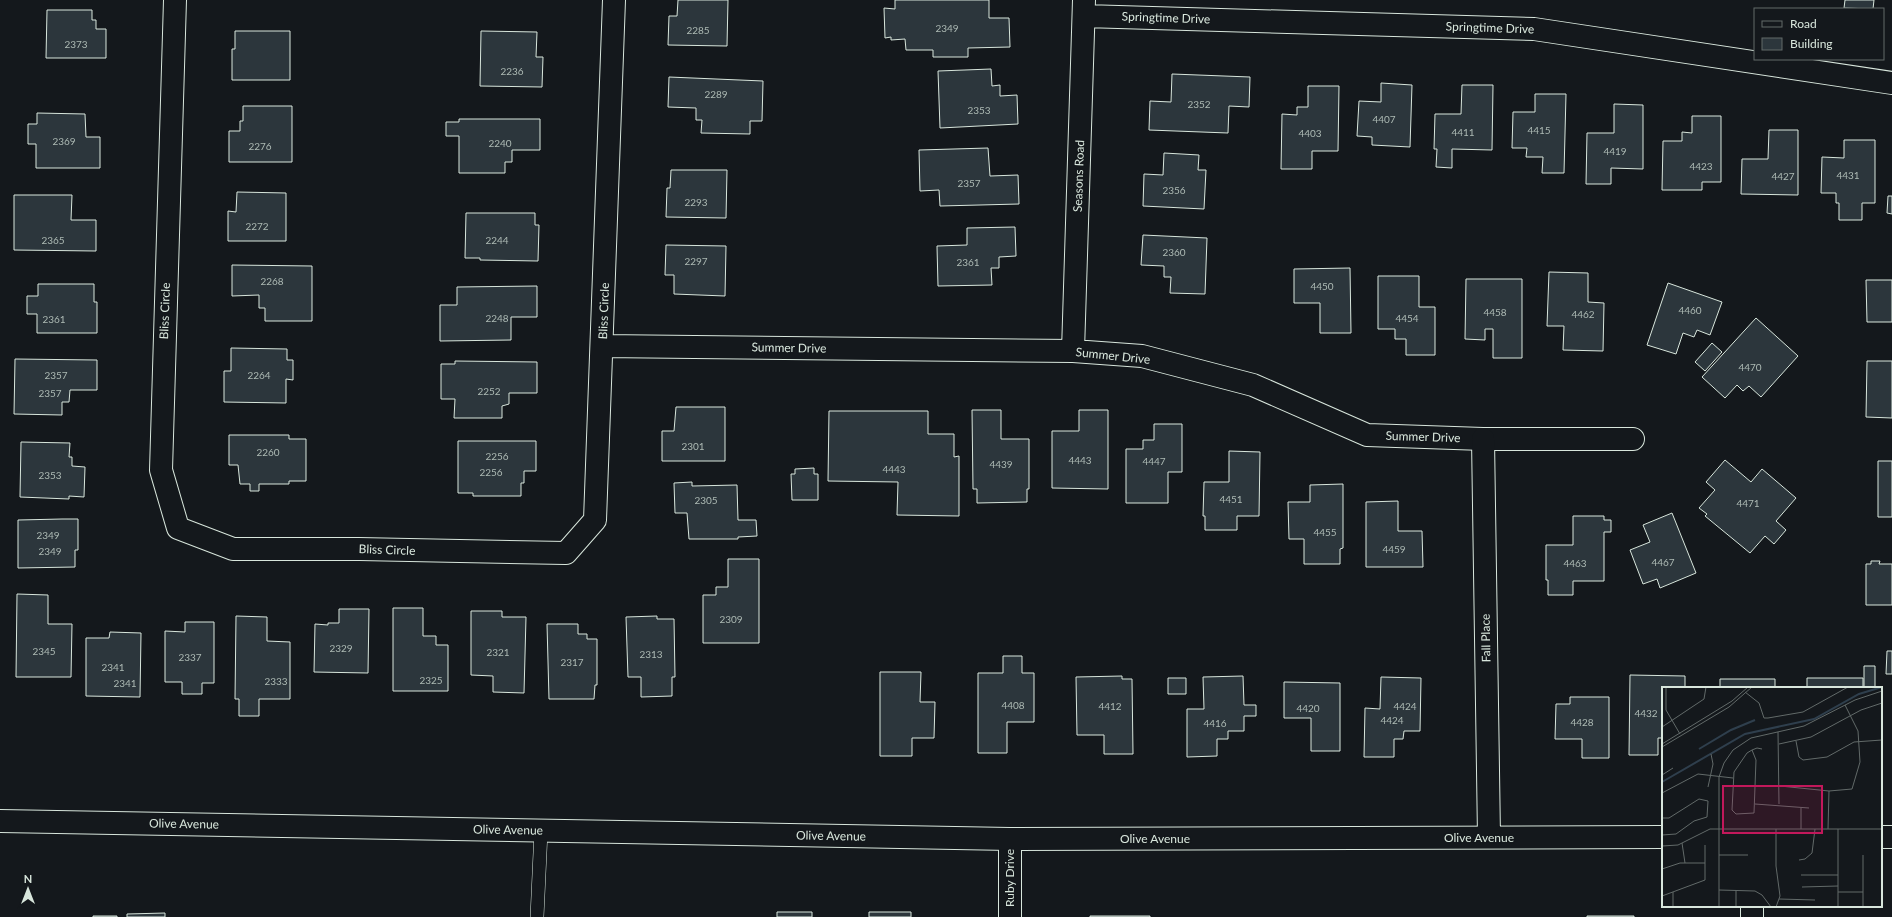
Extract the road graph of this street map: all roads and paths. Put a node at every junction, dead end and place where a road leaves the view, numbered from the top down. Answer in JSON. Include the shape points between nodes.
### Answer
{"nodes":[{"id":1,"x":175,"y":0,"type":"edge"},
{"id":2,"x":614,"y":0,"type":"edge"},
{"id":3,"x":1084,"y":8,"type":"edge"},
{"id":4,"x":1892,"y":82,"type":"edge"},
{"id":5,"x":602,"y":346,"type":"junction"},
{"id":6,"x":1073,"y":351,"type":"junction"},
{"id":7,"x":1484,"y":439,"type":"junction"},
{"id":8,"x":1634,"y":439,"type":"dead end"},
{"id":9,"x":0,"y":821,"type":"edge"},
{"id":10,"x":541,"y":831,"type":"junction"},
{"id":11,"x":1892,"y":836,"type":"edge"},
{"id":12,"x":1489,"y":837,"type":"junction"},
{"id":13,"x":1662,"y":837,"type":"edge"},
{"id":14,"x":1882,"y":837,"type":"edge"},
{"id":15,"x":1010,"y":839,"type":"junction"},
{"id":16,"x":537,"y":917,"type":"edge"},
{"id":17,"x":1010,"y":917,"type":"edge"}],
"edges":[{"from":1,"to":5,"type":"street","name":"Bliss Circle","via":[[161,470],[178,528],[233,549],[566,554],[595,520]]},
{"from":2,"to":5,"type":"street","name":"Bliss Circle"},
{"from":3,"to":4,"type":"street","name":"Springtime Drive","via":[[1534,28]]},
{"from":3,"to":6,"type":"street","name":"Seasons Road"},
{"from":5,"to":6,"type":"street","name":"Summer Drive"},
{"from":6,"to":7,"type":"street","name":"Summer Drive","via":[[1142,356],[1253,385],[1367,435]]},
{"from":7,"to":8,"type":"street","name":"Summer Drive"},
{"from":7,"to":12,"type":"street","name":"Fall Place"},
{"from":9,"to":10,"type":"street","name":"Olive Avenue"},
{"from":10,"to":15,"type":"street","name":"Olive Avenue"},
{"from":10,"to":16,"type":"lane"},
{"from":11,"to":14,"type":"street"},
{"from":12,"to":13,"type":"street","name":"Olive Avenue"},
{"from":12,"to":15,"type":"street","name":"Olive Avenue"},
{"from":15,"to":17,"type":"street","name":"Ruby Drive"}]}
